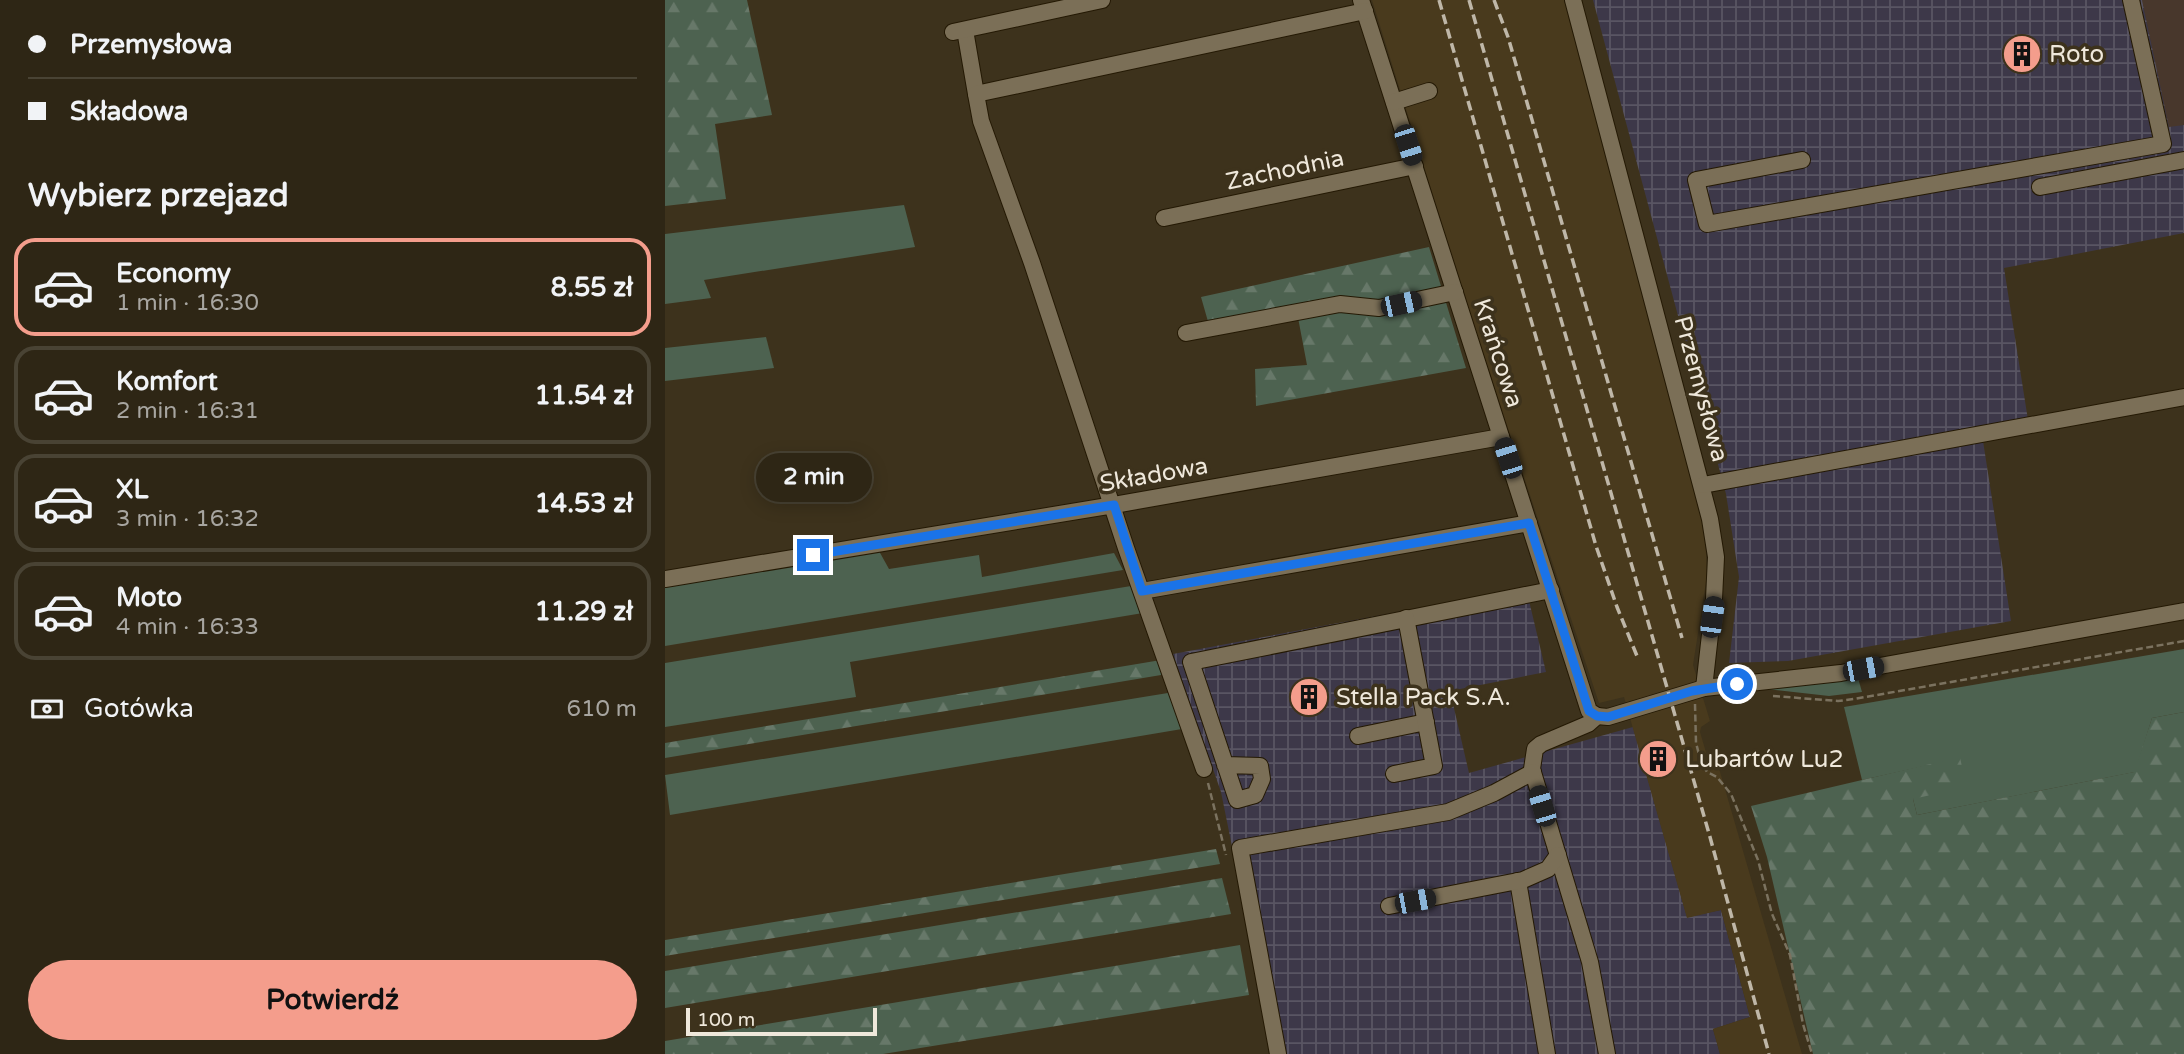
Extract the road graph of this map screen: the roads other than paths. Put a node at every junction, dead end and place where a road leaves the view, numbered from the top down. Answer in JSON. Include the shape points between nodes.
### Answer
{"nodes":[{"id":1,"x":1102,"y":0,"type":"edge"},
{"id":2,"x":1573,"y":0,"type":"edge"},
{"id":3,"x":2131,"y":0,"type":"edge"},
{"id":4,"x":1363,"y":6,"type":"edge"},
{"id":5,"x":1429,"y":91,"type":"dead end"},
{"id":6,"x":976,"y":94,"type":"junction"},
{"id":7,"x":1394,"y":102,"type":"junction"},
{"id":8,"x":1802,"y":160,"type":"dead end"},
{"id":9,"x":2184,"y":160,"type":"edge"},
{"id":10,"x":1415,"y":166,"type":"junction"},
{"id":11,"x":2040,"y":187,"type":"dead end"},
{"id":12,"x":1164,"y":218,"type":"dead end"},
{"id":13,"x":1455,"y":292,"type":"junction"},
{"id":14,"x":1186,"y":333,"type":"dead end"},
{"id":15,"x":2184,"y":397,"type":"edge"},
{"id":16,"x":1501,"y":437,"type":"junction"},
{"id":17,"x":1703,"y":485,"type":"junction"},
{"id":18,"x":1114,"y":505,"type":"junction"},
{"id":19,"x":1529,"y":523,"type":"junction"},
{"id":20,"x":665,"y":579,"type":"edge"},
{"id":21,"x":1551,"y":590,"type":"junction"},
{"id":22,"x":1142,"y":591,"type":"junction"},
{"id":23,"x":2184,"y":611,"type":"edge"},
{"id":24,"x":1406,"y":618,"type":"junction"},
{"id":25,"x":1698,"y":690,"type":"junction"},
{"id":26,"x":1597,"y":716,"type":"junction"},
{"id":27,"x":1426,"y":722,"type":"junction"},
{"id":28,"x":1358,"y":736,"type":"dead end"},
{"id":29,"x":1225,"y":765,"type":"dead end"},
{"id":30,"x":1204,"y":769,"type":"dead end"},
{"id":31,"x":1533,"y":772,"type":"junction"},
{"id":32,"x":1394,"y":774,"type":"dead end"},
{"id":33,"x":1557,"y":855,"type":"junction"},
{"id":34,"x":1518,"y":881,"type":"junction"},
{"id":35,"x":1389,"y":906,"type":"dead end"},
{"id":36,"x":1277,"y":1054,"type":"edge"},
{"id":37,"x":1547,"y":1054,"type":"edge"},
{"id":38,"x":1608,"y":1054,"type":"edge"}],
"edges":[{"from":1,"to":6,"type":"street","via":[[959,31]]},
{"from":2,"to":17,"type":"street","name":"Przemysłowa"},
{"from":3,"to":8,"type":"street","via":[[2162,144],[1707,224],[1696,180]]},
{"from":4,"to":6,"type":"street"},
{"from":4,"to":7,"type":"street","name":"Krańcowa"},
{"from":5,"to":7,"type":"street"},
{"from":6,"to":18,"type":"street","via":[[981,121]]},
{"from":7,"to":10,"type":"street","name":"Krańcowa"},
{"from":9,"to":11,"type":"street"},
{"from":10,"to":12,"type":"street","name":"Zachodnia"},
{"from":10,"to":13,"type":"street","name":"Krańcowa"},
{"from":13,"to":14,"type":"street","via":[[1378,308],[1340,304]]},
{"from":13,"to":16,"type":"street","name":"Krańcowa"},
{"from":15,"to":17,"type":"street"},
{"from":16,"to":18,"type":"street","name":"Składowa"},
{"from":16,"to":19,"type":"street","name":"Krańcowa"},
{"from":17,"to":25,"type":"street","name":"Przemysłowa","via":[[1716,557],[1714,599]]},
{"from":18,"to":20,"type":"street","name":"Składowa"},
{"from":18,"to":22,"type":"street"},
{"from":19,"to":21,"type":"street","name":"Krańcowa"},
{"from":19,"to":22,"type":"street"},
{"from":21,"to":24,"type":"street"},
{"from":21,"to":26,"type":"street","name":"Krańcowa","via":[[1589,711]]},
{"from":22,"to":30,"type":"street"},
{"from":23,"to":25,"type":"street","via":[[1841,673]]},
{"from":24,"to":27,"type":"street"},
{"from":24,"to":29,"type":"street","via":[[1191,662]]},
{"from":25,"to":26,"type":"street","via":[[1608,717]]},
{"from":26,"to":31,"type":"street","via":[[1535,749]]},
{"from":27,"to":28,"type":"street"},
{"from":27,"to":32,"type":"street","via":[[1434,766]]},
{"from":31,"to":33,"type":"street"},
{"from":31,"to":36,"type":"street","via":[[1448,812],[1240,848]]},
{"from":33,"to":34,"type":"street","via":[[1548,869]]},
{"from":33,"to":38,"type":"street","via":[[1590,962]]},
{"from":34,"to":35,"type":"street"},
{"from":34,"to":37,"type":"street"}]}
